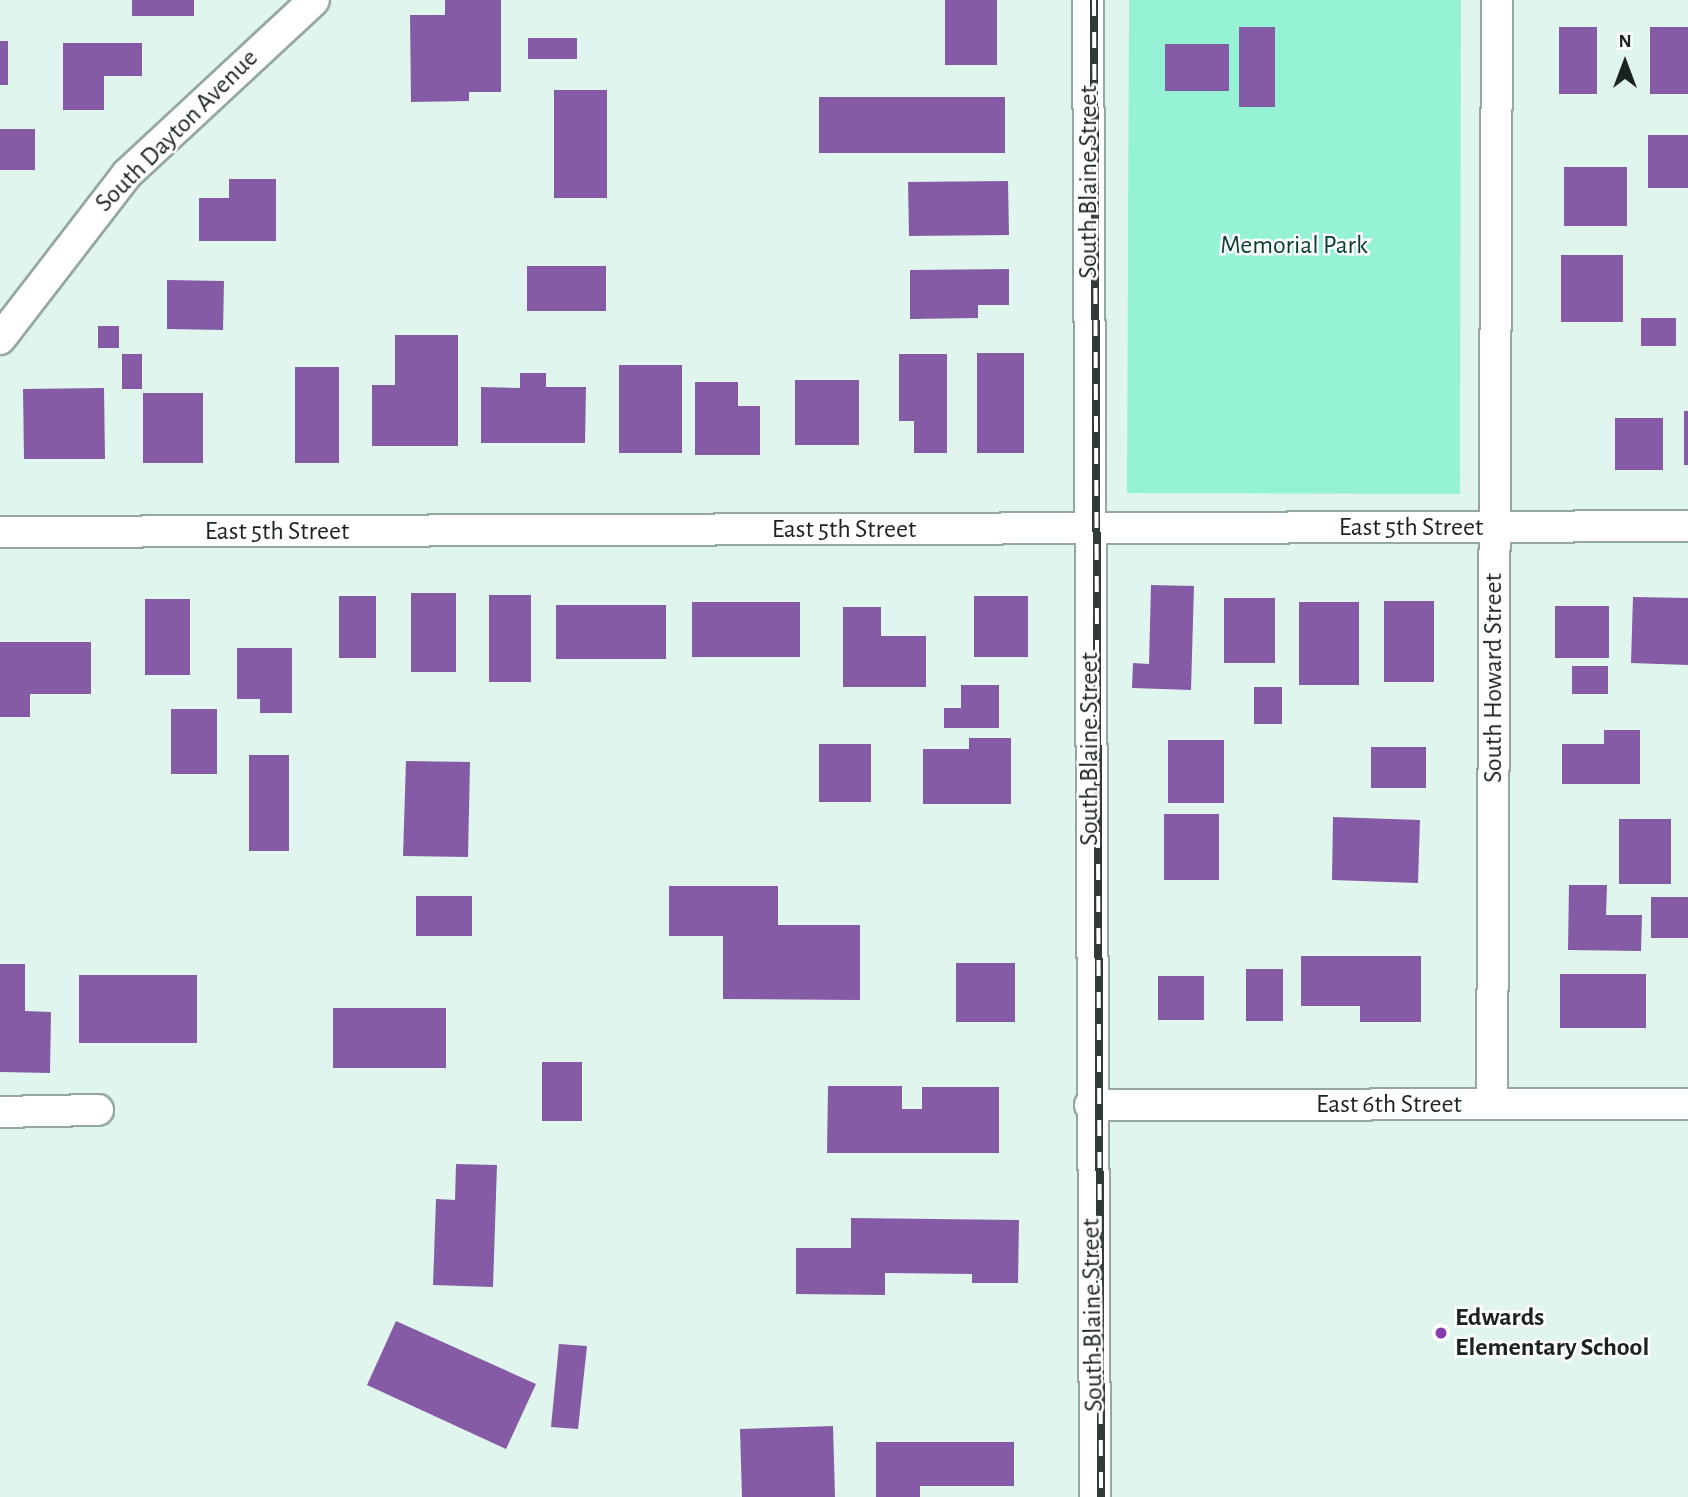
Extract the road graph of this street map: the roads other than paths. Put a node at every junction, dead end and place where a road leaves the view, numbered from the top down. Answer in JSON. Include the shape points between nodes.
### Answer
{"nodes":[{"id":1,"x":314,"y":0,"type":"edge"},
{"id":2,"x":1088,"y":0,"type":"edge"},
{"id":3,"x":1497,"y":0,"type":"edge"},
{"id":4,"x":0,"y":339,"type":"edge"},
{"id":5,"x":1688,"y":526,"type":"edge"},
{"id":6,"x":1494,"y":528,"type":"junction"},
{"id":7,"x":1090,"y":529,"type":"junction"},
{"id":8,"x":0,"y":533,"type":"edge"},
{"id":9,"x":1492,"y":1104,"type":"junction"},
{"id":10,"x":1688,"y":1104,"type":"edge"},
{"id":11,"x":1090,"y":1105,"type":"junction"},
{"id":12,"x":98,"y":1110,"type":"dead end"},
{"id":13,"x":0,"y":1112,"type":"edge"},
{"id":14,"x":1095,"y":1497,"type":"edge"}],
"edges":[{"from":1,"to":4,"type":"street","name":"South Dayton Avenue","via":[[127,174]]},
{"from":2,"to":7,"type":"street","name":"South Blaine Street"},
{"from":3,"to":6,"type":"street","name":"South Howard Street"},
{"from":5,"to":6,"type":"street","name":"East 5th Street"},
{"from":6,"to":7,"type":"street","name":"East 5th Street"},
{"from":6,"to":9,"type":"street","name":"South Howard Street"},
{"from":7,"to":8,"type":"street","name":"East 5th Street"},
{"from":7,"to":11,"type":"street","name":"South Blaine Street"},
{"from":9,"to":10,"type":"street","name":"East 6th Street"},
{"from":9,"to":11,"type":"street","name":"East 6th Street"},
{"from":11,"to":14,"type":"street","name":"South Blaine Street"},
{"from":12,"to":13,"type":"street"}]}
